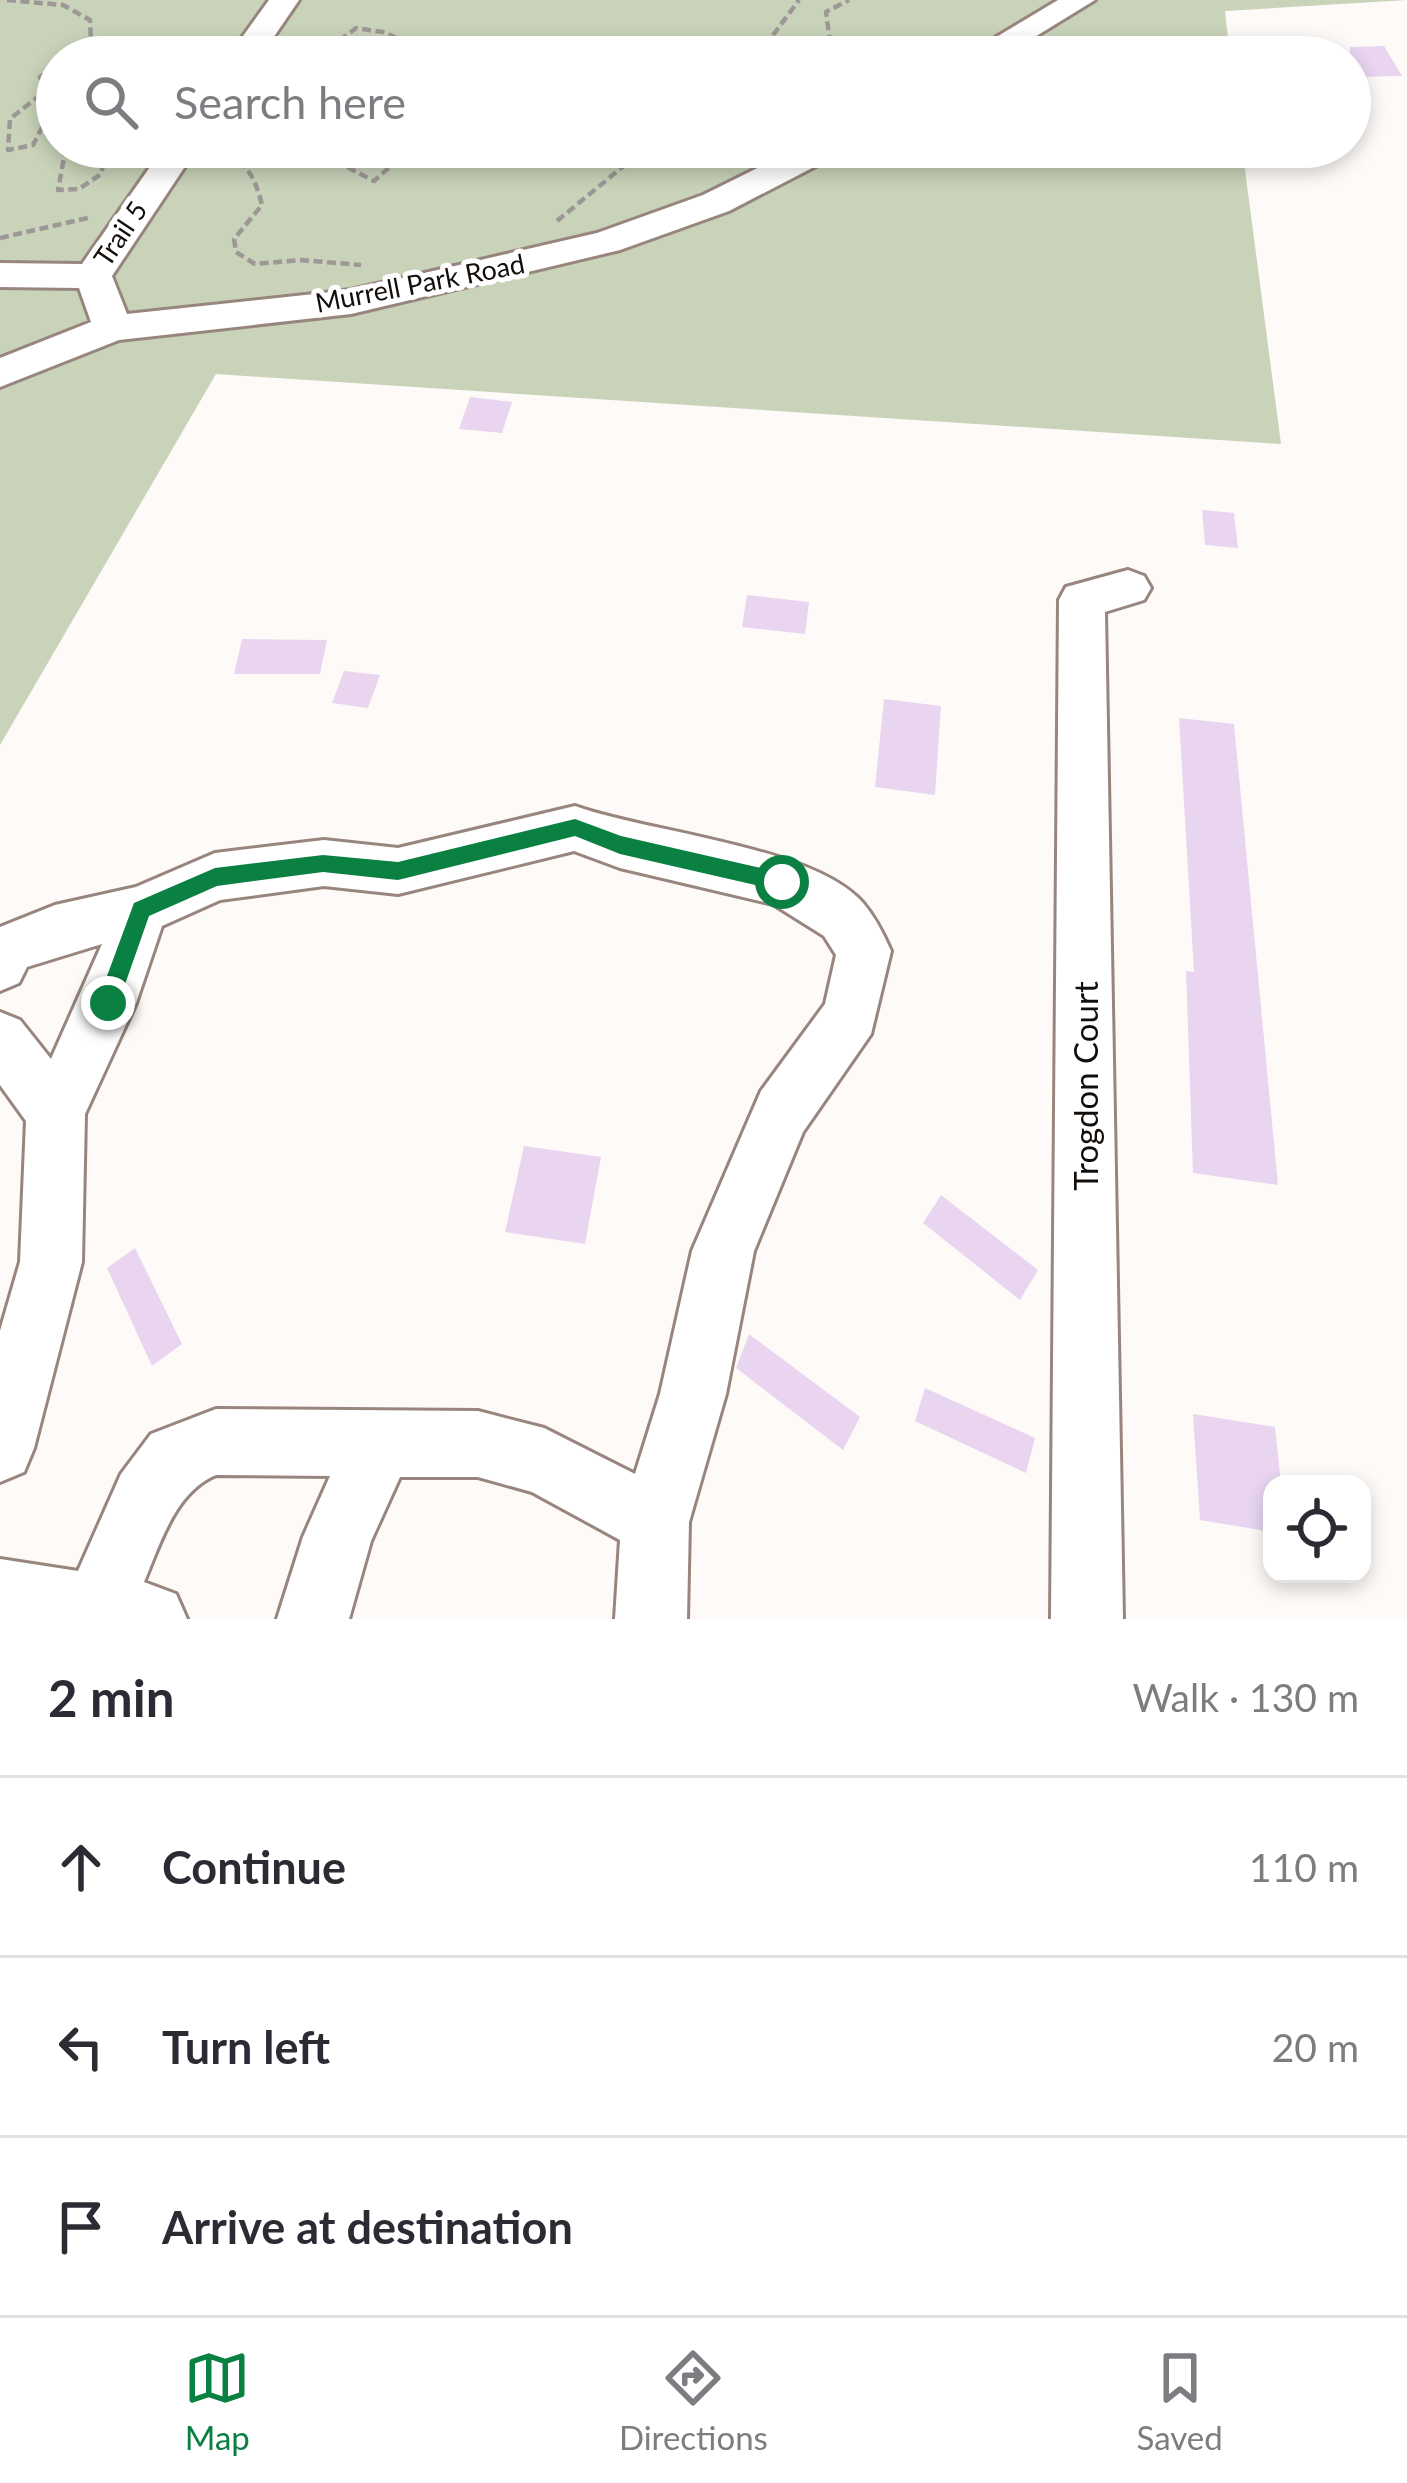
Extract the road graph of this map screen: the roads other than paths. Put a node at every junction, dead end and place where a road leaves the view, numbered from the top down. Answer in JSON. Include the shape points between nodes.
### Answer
{"nodes":[{"id":1,"x":284,"y":0,"type":"edge"},
{"id":2,"x":1080,"y":0,"type":"edge"},
{"id":3,"x":259,"y":36,"type":"edge"},
{"id":4,"x":1016,"y":36,"type":"edge"},
{"id":5,"x":167,"y":168,"type":"edge"},
{"id":6,"x":785,"y":168,"type":"edge"},
{"id":7,"x":0,"y":275,"type":"edge"},
{"id":8,"x":93,"y":276,"type":"junction"},
{"id":9,"x":112,"y":328,"type":"junction"},
{"id":10,"x":0,"y":373,"type":"edge"},
{"id":11,"x":1128,"y":588,"type":"dead end"},
{"id":12,"x":141,"y":910,"type":"junction"},
{"id":13,"x":0,"y":965,"type":"edge"},
{"id":14,"x":0,"y":1040,"type":"edge"},
{"id":15,"x":56,"y":1112,"type":"junction"},
{"id":16,"x":380,"y":1444,"type":"junction"},
{"id":17,"x":0,"y":1448,"type":"edge"},
{"id":18,"x":655,"y":1522,"type":"junction"},
{"id":19,"x":0,"y":1594,"type":"edge"},
{"id":20,"x":124,"y":1615,"type":"edge"},
{"id":21,"x":314,"y":1619,"type":"edge"},
{"id":22,"x":651,"y":1619,"type":"edge"},
{"id":23,"x":1088,"y":1619,"type":"edge"}],
"edges":[{"from":1,"to":3,"type":"street"},
{"from":2,"to":4,"type":"street"},
{"from":5,"to":8,"type":"street","name":"Trail 5"},
{"from":6,"to":9,"type":"street","name":"Murrell Park Road","via":[[607,242],[484,274],[351,302]]},
{"from":7,"to":8,"type":"street"},
{"from":8,"to":9,"type":"street","name":"Trail 5"},
{"from":9,"to":10,"type":"street","name":"Murrell Park Road"},
{"from":11,"to":23,"type":"street","name":"Trogdon Court","via":[[1082,600]]},
{"from":12,"to":13,"type":"street","via":[[55,930],[8,949]]},
{"from":12,"to":15,"type":"street"},
{"from":12,"to":18,"type":"street","via":[[215,877],[323,863],[398,871],[575,828],[782,882],[843,919],[864,951],[851,1016],[782,1112],[722,1252],[694,1394]]},
{"from":14,"to":15,"type":"street"},
{"from":15,"to":17,"type":"street","via":[[50,1262]]},
{"from":16,"to":18,"type":"street","via":[[478,1444],[544,1462]]},
{"from":16,"to":20,"type":"street","via":[[216,1442],[175,1458],[145,1498]]},
{"from":16,"to":21,"type":"street","via":[[338,1537]]},
{"from":18,"to":22,"type":"street"},
{"from":19,"to":20,"type":"street"}]}
